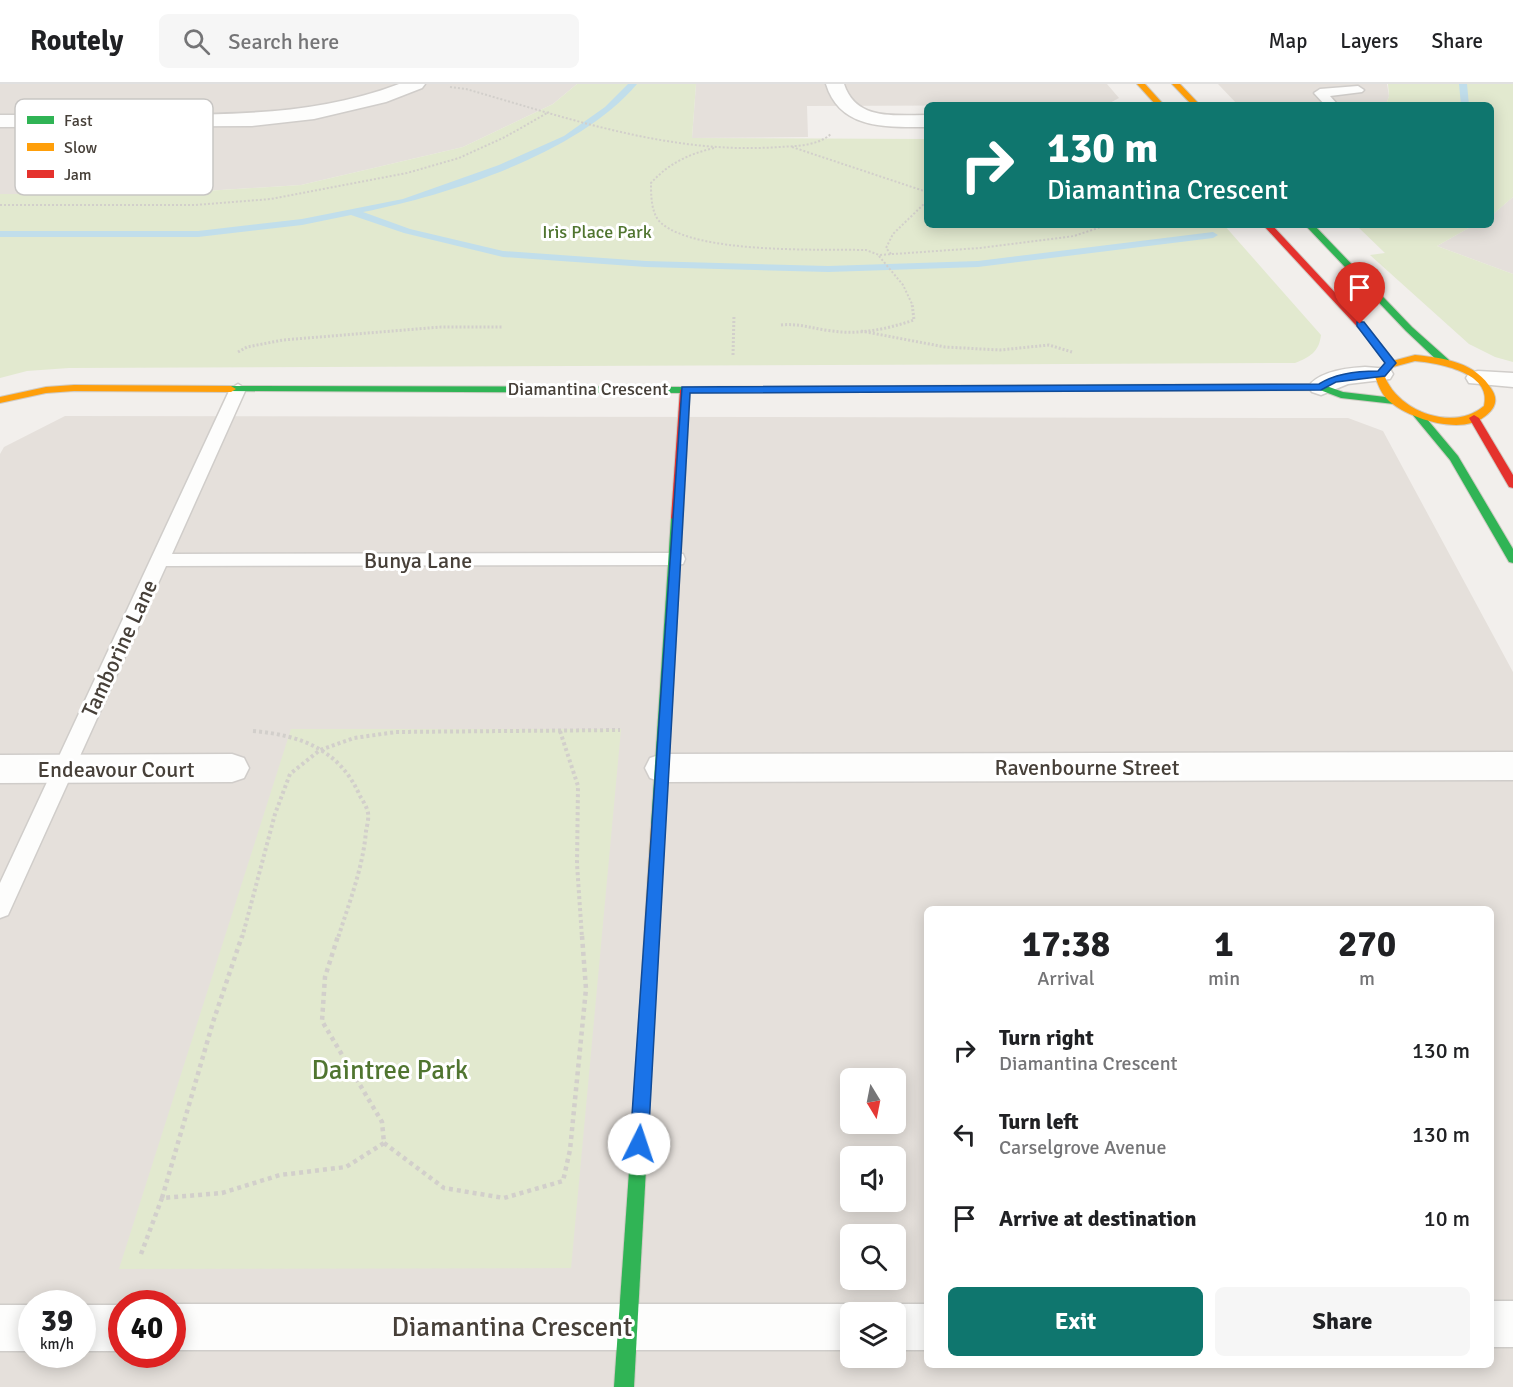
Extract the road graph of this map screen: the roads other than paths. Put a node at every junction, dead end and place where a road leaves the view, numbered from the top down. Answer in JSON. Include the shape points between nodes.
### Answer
{"nodes":[{"id":1,"x":416,"y":84,"type":"edge"},
{"id":2,"x":835,"y":84,"type":"edge"},
{"id":3,"x":1141,"y":84,"type":"edge"},
{"id":4,"x":1176,"y":84,"type":"edge"},
{"id":5,"x":1310,"y":84,"type":"edge"},
{"id":6,"x":1358,"y":90,"type":"dead end"},
{"id":7,"x":1320,"y":93,"type":"junction"},
{"id":8,"x":1157,"y":102,"type":"edge"},
{"id":9,"x":1193,"y":102,"type":"edge"},
{"id":10,"x":1329,"y":102,"type":"edge"},
{"id":11,"x":213,"y":120,"type":"edge"},
{"id":12,"x":0,"y":121,"type":"edge"},
{"id":13,"x":15,"y":121,"type":"edge"},
{"id":14,"x":924,"y":121,"type":"edge"},
{"id":15,"x":1270,"y":228,"type":"edge"},
{"id":16,"x":1312,"y":228,"type":"edge"},
{"id":17,"x":1445,"y":362,"type":"junction"},
{"id":18,"x":1386,"y":369,"type":"junction"},
{"id":19,"x":1478,"y":378,"type":"junction"},
{"id":20,"x":1513,"y":380,"type":"edge"},
{"id":21,"x":1321,"y":387,"type":"junction"},
{"id":22,"x":238,"y":389,"type":"junction"},
{"id":23,"x":685,"y":390,"type":"junction"},
{"id":24,"x":0,"y":400,"type":"edge"},
{"id":25,"x":1394,"y":401,"type":"junction"},
{"id":26,"x":1493,"y":408,"type":"edge"},
{"id":27,"x":1417,"y":414,"type":"junction"},
{"id":28,"x":1513,"y":484,"type":"edge"},
{"id":29,"x":676,"y":559,"type":"junction"},
{"id":30,"x":1513,"y":559,"type":"edge"},
{"id":31,"x":160,"y":560,"type":"junction"},
{"id":32,"x":1513,"y":766,"type":"edge"},
{"id":33,"x":232,"y":768,"type":"dead end"},
{"id":34,"x":662,"y":768,"type":"junction"},
{"id":35,"x":0,"y":769,"type":"edge"},
{"id":36,"x":64,"y":769,"type":"junction"},
{"id":37,"x":0,"y":908,"type":"edge"},
{"id":38,"x":1494,"y":1324,"type":"edge"},
{"id":39,"x":1513,"y":1324,"type":"edge"},
{"id":40,"x":186,"y":1327,"type":"edge"},
{"id":41,"x":840,"y":1327,"type":"edge"},
{"id":42,"x":906,"y":1327,"type":"edge"},
{"id":43,"x":924,"y":1327,"type":"edge"},
{"id":44,"x":0,"y":1328,"type":"edge"},
{"id":45,"x":18,"y":1328,"type":"edge"},
{"id":46,"x":628,"y":1328,"type":"junction"},
{"id":47,"x":624,"y":1387,"type":"edge"}],
"edges":[{"from":1,"to":11,"type":"street","via":[[379,98],[314,113]]},
{"from":2,"to":14,"type":"street","via":[[838,98],[856,113],[880,119]]},
{"from":3,"to":8,"type":"street"},
{"from":4,"to":9,"type":"street"},
{"from":5,"to":7,"type":"lane"},
{"from":6,"to":7,"type":"lane"},
{"from":7,"to":10,"type":"lane"},
{"from":12,"to":13,"type":"street"},
{"from":15,"to":18,"type":"street","via":[[1367,332]]},
{"from":16,"to":17,"type":"street"},
{"from":17,"to":18,"type":"street","via":[[1415,358]]},
{"from":17,"to":19,"type":"street"},
{"from":18,"to":21,"type":"street","name":"Diamantina Crescent","via":[[1333,380]]},
{"from":18,"to":25,"type":"street","via":[[1380,383]]},
{"from":19,"to":20,"type":"street"},
{"from":19,"to":26,"type":"street","via":[[1491,395]]},
{"from":21,"to":23,"type":"street","name":"Diamantina Crescent"},
{"from":21,"to":25,"type":"street","name":"Diamantina Crescent","via":[[1341,395]]},
{"from":22,"to":23,"type":"street","name":"Diamantina Crescent"},
{"from":22,"to":24,"type":"street","name":"Diamantina Crescent","via":[[46,390]]},
{"from":22,"to":31,"type":"lane","name":"Tamborine Lane"},
{"from":23,"to":29,"type":"street"},
{"from":25,"to":27,"type":"street"},
{"from":26,"to":27,"type":"street","via":[[1447,421]]},
{"from":26,"to":28,"type":"street"},
{"from":27,"to":30,"type":"street","via":[[1454,458]]},
{"from":29,"to":31,"type":"lane","name":"Bunya Lane"},
{"from":29,"to":34,"type":"street"},
{"from":31,"to":36,"type":"lane","name":"Tamborine Lane"},
{"from":32,"to":34,"type":"street","name":"Ravenbourne Street"},
{"from":33,"to":36,"type":"street","name":"Endeavour Court"},
{"from":34,"to":46,"type":"street"},
{"from":35,"to":36,"type":"street","name":"Endeavour Court"},
{"from":36,"to":37,"type":"lane","name":"Tamborine Lane"},
{"from":38,"to":39,"type":"street"},
{"from":40,"to":46,"type":"street","name":"Diamantina Crescent"},
{"from":41,"to":46,"type":"street","name":"Diamantina Crescent"},
{"from":42,"to":43,"type":"street"},
{"from":44,"to":45,"type":"street"},
{"from":46,"to":47,"type":"street"}]}
